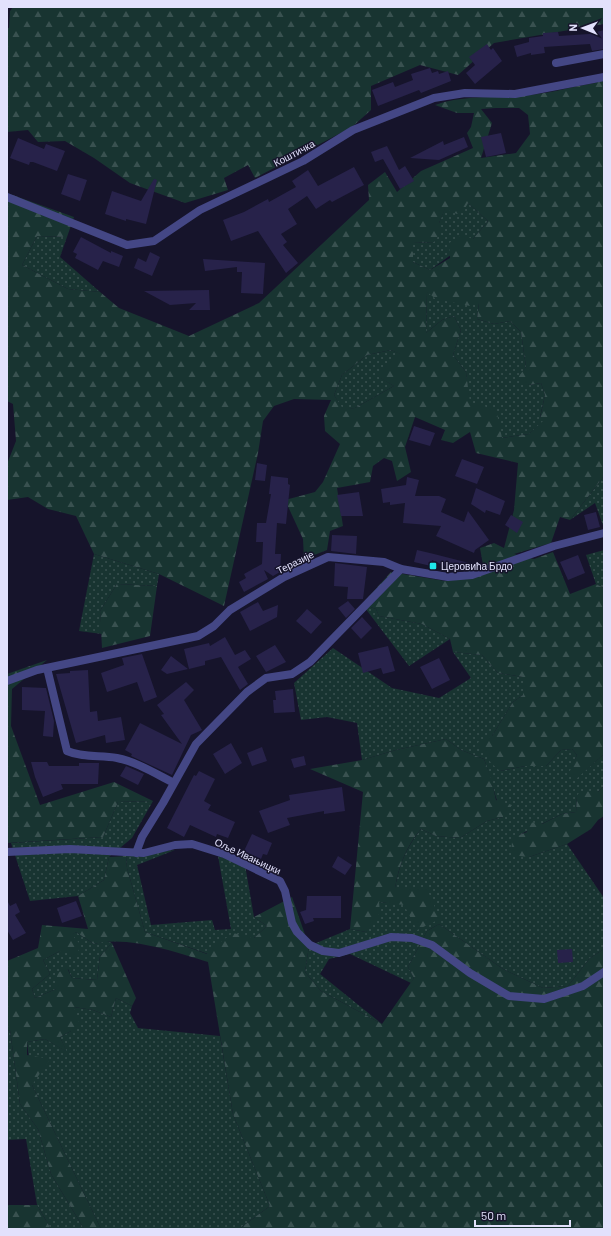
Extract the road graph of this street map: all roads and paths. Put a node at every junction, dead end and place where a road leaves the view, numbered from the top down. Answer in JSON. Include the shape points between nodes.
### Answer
{"nodes":[{"id":1,"x":604,"y":54,"type":"edge"},
{"id":2,"x":556,"y":63,"type":"dead end"},
{"id":3,"x":604,"y":77,"type":"edge"},
{"id":4,"x":7,"y":197,"type":"edge"},
{"id":5,"x":604,"y":533,"type":"edge"},
{"id":6,"x":401,"y":569,"type":"junction"},
{"id":7,"x":47,"y":668,"type":"junction"},
{"id":8,"x":7,"y":681,"type":"edge"},
{"id":9,"x":174,"y":783,"type":"junction"},
{"id":10,"x":7,"y":852,"type":"edge"},
{"id":11,"x":136,"y":852,"type":"junction"},
{"id":12,"x":604,"y":972,"type":"edge"}],
"edges":[{"from":1,"to":2,"type":"street"},
{"from":3,"to":4,"type":"street","name":"Коштичка","via":[[515,94],[465,94],[434,98],[353,130],[303,161],[200,210],[154,240],[127,245]]},
{"from":5,"to":6,"type":"street","name":"Теразије","via":[[554,546],[472,575],[448,578]]},
{"from":6,"to":7,"type":"street","name":"Теразије","via":[[384,562],[328,557],[284,577],[230,610],[214,626],[198,636]]},
{"from":6,"to":9,"type":"street","via":[[310,662],[292,674],[266,678],[247,692],[196,744]]},
{"from":7,"to":8,"type":"street","name":"Теразије"},
{"from":7,"to":9,"type":"street","via":[[67,751],[117,758],[139,765]]},
{"from":9,"to":11,"type":"street"},
{"from":10,"to":11,"type":"street","name":"Оље Ивањицки","via":[[70,849]]},
{"from":11,"to":12,"type":"street","name":"Оље Ивањицки","via":[[153,852],[175,845],[192,844],[224,854],[276,878],[283,886],[289,914],[297,932],[310,945],[323,951],[339,952],[391,937],[412,938],[432,945],[470,973],[509,996],[544,999],[583,986]]}]}
